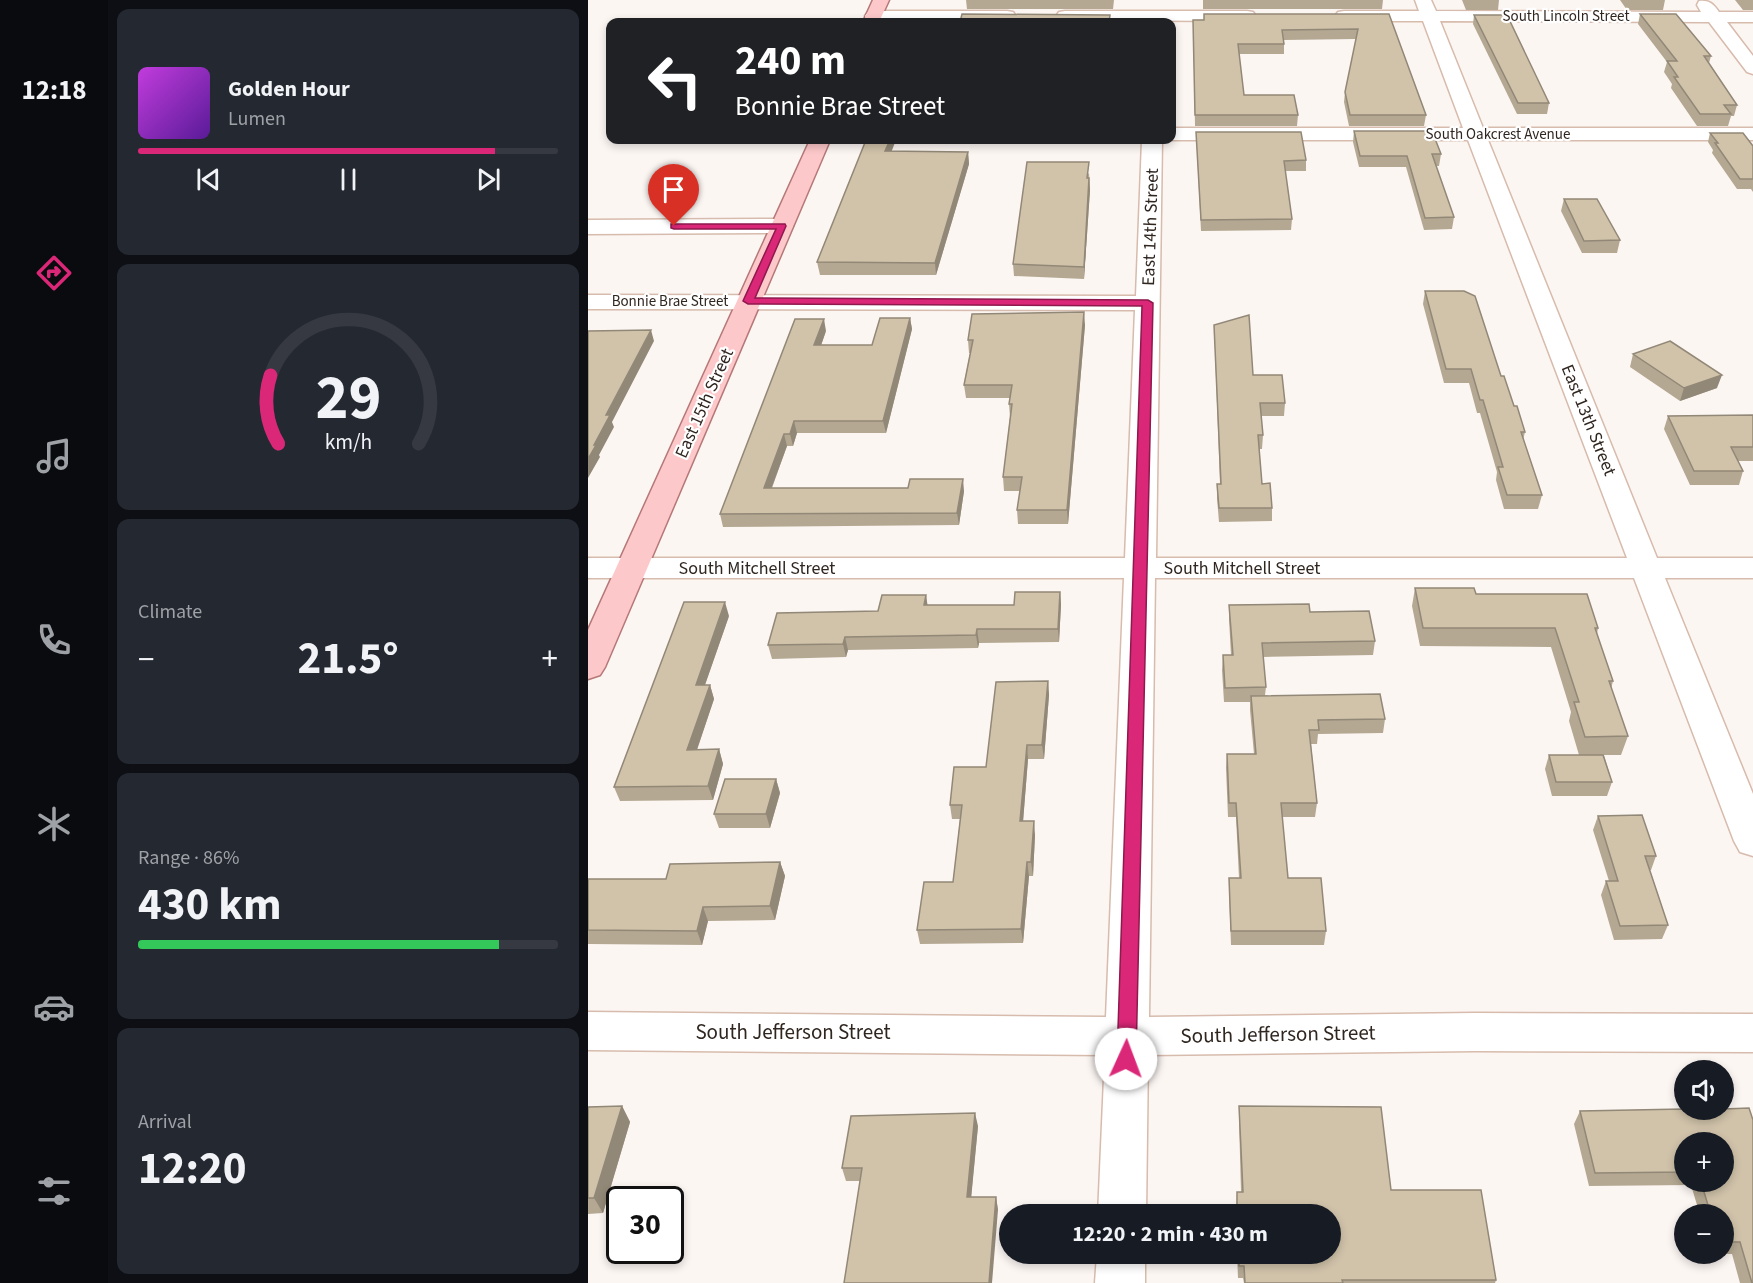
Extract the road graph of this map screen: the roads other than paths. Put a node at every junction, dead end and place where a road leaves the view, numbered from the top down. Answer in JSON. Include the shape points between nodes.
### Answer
{"nodes":[{"id":1,"x":1701,"y":0,"type":"edge"},
{"id":2,"x":1426,"y":8,"type":"edge"},
{"id":3,"x":876,"y":13,"type":"edge"},
{"id":4,"x":1156,"y":13,"type":"edge"},
{"id":5,"x":1025,"y":16,"type":"edge"},
{"id":6,"x":1049,"y":16,"type":"edge"},
{"id":7,"x":1268,"y":16,"type":"edge"},
{"id":8,"x":1326,"y":16,"type":"edge"},
{"id":9,"x":1714,"y":16,"type":"junction"},
{"id":10,"x":1753,"y":16,"type":"edge"},
{"id":11,"x":1753,"y":68,"type":"edge"},
{"id":12,"x":1176,"y":134,"type":"edge"},
{"id":13,"x":1475,"y":134,"type":"junction"},
{"id":14,"x":1753,"y":134,"type":"edge"},
{"id":15,"x":818,"y":144,"type":"edge"},
{"id":16,"x":1152,"y":144,"type":"edge"},
{"id":17,"x":588,"y":226,"type":"edge"},
{"id":18,"x":782,"y":226,"type":"junction"},
{"id":19,"x":748,"y":301,"type":"junction"},
{"id":20,"x":588,"y":302,"type":"edge"},
{"id":21,"x":1148,"y":303,"type":"junction"},
{"id":22,"x":588,"y":568,"type":"edge"},
{"id":23,"x":632,"y":568,"type":"junction"},
{"id":24,"x":1140,"y":568,"type":"junction"},
{"id":25,"x":1647,"y":568,"type":"junction"},
{"id":26,"x":1753,"y":568,"type":"edge"},
{"id":27,"x":588,"y":667,"type":"edge"},
{"id":28,"x":1753,"y":841,"type":"edge"},
{"id":29,"x":588,"y":1031,"type":"edge"},
{"id":30,"x":1753,"y":1033,"type":"edge"},
{"id":31,"x":1127,"y":1036,"type":"junction"},
{"id":32,"x":1122,"y":1204,"type":"edge"},
{"id":33,"x":1121,"y":1264,"type":"edge"},
{"id":34,"x":1120,"y":1283,"type":"edge"}],
"edges":[{"from":1,"to":9,"type":"street"},
{"from":2,"to":8,"type":"street","name":"South Lincoln Street"},
{"from":2,"to":9,"type":"street","name":"South Lincoln Street"},
{"from":2,"to":13,"type":"street","name":"East 13th Street"},
{"from":3,"to":5,"type":"street"},
{"from":4,"to":6,"type":"street"},
{"from":4,"to":7,"type":"street"},
{"from":9,"to":10,"type":"street","name":"South Lincoln Street"},
{"from":9,"to":11,"type":"street"},
{"from":12,"to":13,"type":"street","name":"South Oakcrest Avenue"},
{"from":13,"to":14,"type":"street","name":"South Oakcrest Avenue"},
{"from":13,"to":25,"type":"street","name":"East 13th Street"},
{"from":15,"to":18,"type":"main road","name":"East 15th Street"},
{"from":16,"to":21,"type":"street","name":"East 14th Street"},
{"from":17,"to":18,"type":"street"},
{"from":18,"to":19,"type":"main road","name":"East 15th Street"},
{"from":19,"to":20,"type":"street","name":"Bonnie Brae Street"},
{"from":19,"to":21,"type":"street","name":"Bonnie Brae Street"},
{"from":19,"to":23,"type":"main road","name":"East 15th Street"},
{"from":21,"to":24,"type":"street","name":"East 14th Street"},
{"from":22,"to":23,"type":"street","name":"South Mitchell Street"},
{"from":23,"to":24,"type":"street","name":"South Mitchell Street"},
{"from":23,"to":27,"type":"main road","name":"East 15th Street"},
{"from":24,"to":25,"type":"street","name":"South Mitchell Street"},
{"from":24,"to":31,"type":"street","name":"East 14th Street"},
{"from":25,"to":26,"type":"street","name":"South Mitchell Street"},
{"from":25,"to":28,"type":"street","name":"East 13th Street"},
{"from":29,"to":31,"type":"street","name":"South Jefferson Street"},
{"from":30,"to":31,"type":"street","name":"South Jefferson Street"},
{"from":31,"to":32,"type":"street","name":"East 14th Street"},
{"from":33,"to":34,"type":"street"}]}
